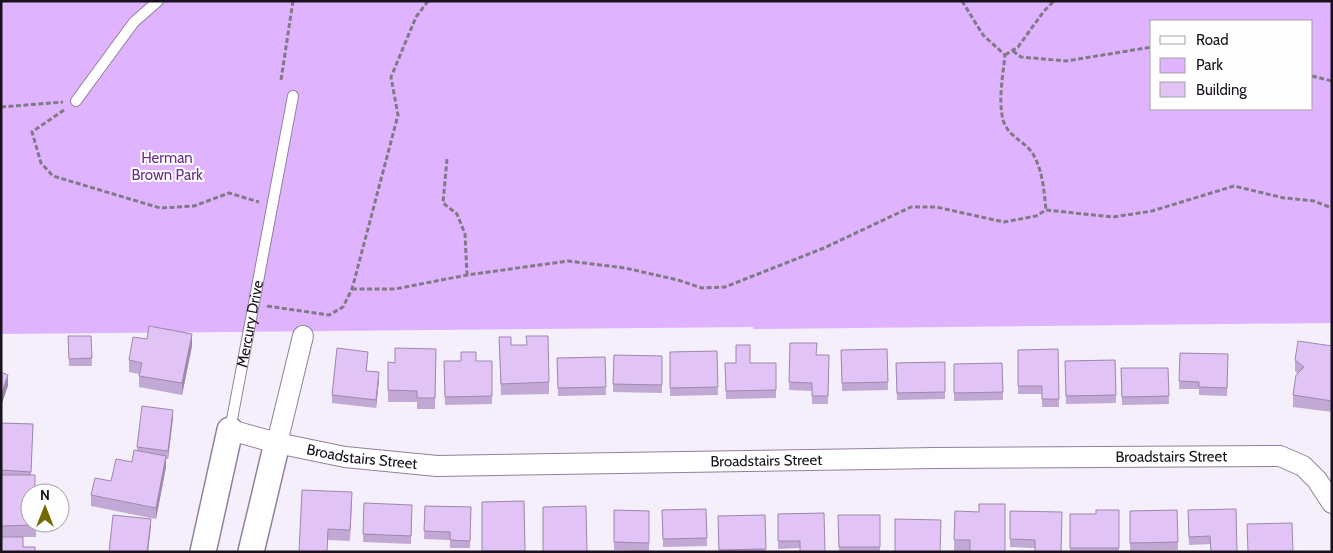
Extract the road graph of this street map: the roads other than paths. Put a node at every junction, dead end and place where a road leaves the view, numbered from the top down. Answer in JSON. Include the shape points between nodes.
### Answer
{"nodes":[{"id":1,"x":158,"y":1,"type":"edge"},
{"id":2,"x":293,"y":96,"type":"dead end"},
{"id":3,"x":76,"y":101,"type":"road end"},
{"id":4,"x":303,"y":336,"type":"dead end"},
{"id":5,"x":230,"y":430,"type":"junction"},
{"id":6,"x":277,"y":443,"type":"junction"},
{"id":7,"x":1332,"y":503,"type":"edge"},
{"id":8,"x":203,"y":552,"type":"edge"},
{"id":9,"x":251,"y":552,"type":"edge"}],
"edges":[{"from":1,"to":3,"type":"lane","via":[[134,22]]},
{"from":2,"to":5,"type":"lane","name":"Mercury Drive"},
{"from":4,"to":6,"type":"street"},
{"from":5,"to":6,"type":"street","name":"Broadstairs Street"},
{"from":5,"to":8,"type":"street","name":"Mercury Drive"},
{"from":6,"to":7,"type":"street","name":"Broadstairs Street","via":[[346,457],[437,466],[1280,456],[1303,466]]},
{"from":6,"to":9,"type":"street"}]}
